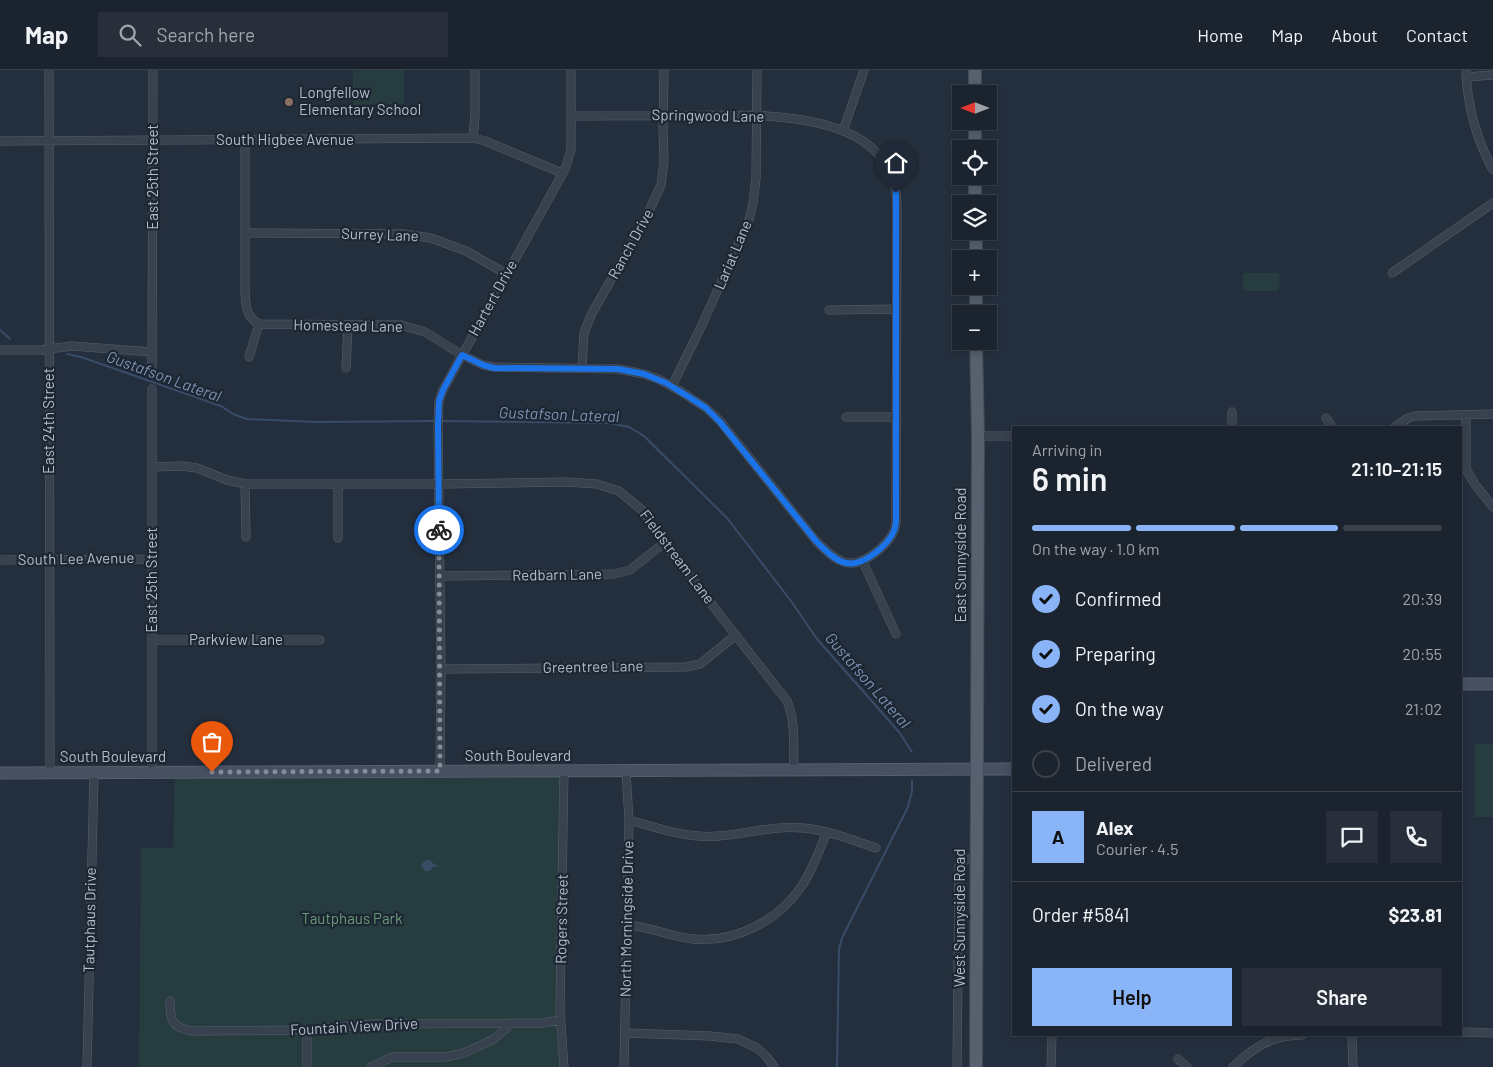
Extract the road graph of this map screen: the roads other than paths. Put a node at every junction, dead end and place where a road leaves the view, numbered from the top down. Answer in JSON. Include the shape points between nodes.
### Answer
{"nodes":[{"id":1,"x":49,"y":70,"type":"edge"},
{"id":2,"x":153,"y":70,"type":"edge"},
{"id":3,"x":475,"y":70,"type":"edge"},
{"id":4,"x":571,"y":70,"type":"edge"},
{"id":5,"x":664,"y":70,"type":"edge"},
{"id":6,"x":757,"y":70,"type":"edge"},
{"id":7,"x":864,"y":70,"type":"edge"},
{"id":8,"x":975,"y":70,"type":"edge"},
{"id":9,"x":1466,"y":74,"type":"edge"},
{"id":10,"x":1493,"y":75,"type":"edge"},
{"id":11,"x":975,"y":85,"type":"edge"},
{"id":12,"x":572,"y":116,"type":"junction"},
{"id":13,"x":664,"y":116,"type":"junction"},
{"id":14,"x":757,"y":116,"type":"junction"},
{"id":15,"x":843,"y":132,"type":"junction"},
{"id":16,"x":473,"y":138,"type":"junction"},
{"id":17,"x":153,"y":140,"type":"junction"},
{"id":18,"x":245,"y":140,"type":"junction"},
{"id":19,"x":0,"y":141,"type":"edge"},
{"id":20,"x":49,"y":141,"type":"junction"},
{"id":21,"x":1493,"y":170,"type":"edge"},
{"id":22,"x":562,"y":173,"type":"junction"},
{"id":23,"x":1493,"y":203,"type":"edge"},
{"id":24,"x":245,"y":233,"type":"junction"},
{"id":25,"x":1392,"y":273,"type":"dead end"},
{"id":26,"x":507,"y":274,"type":"junction"},
{"id":27,"x":896,"y":309,"type":"junction"},
{"id":28,"x":829,"y":310,"type":"dead end"},
{"id":29,"x":259,"y":324,"type":"junction"},
{"id":30,"x":348,"y":326,"type":"junction"},
{"id":31,"x":48,"y":349,"type":"junction"},
{"id":32,"x":0,"y":350,"type":"edge"},
{"id":33,"x":976,"y":350,"type":"edge"},
{"id":34,"x":152,"y":352,"type":"junction"},
{"id":35,"x":462,"y":355,"type":"junction"},
{"id":36,"x":249,"y":357,"type":"dead end"},
{"id":37,"x":346,"y":368,"type":"dead end"},
{"id":38,"x":582,"y":368,"type":"junction"},
{"id":39,"x":152,"y":375,"type":"dead end"},
{"id":40,"x":672,"y":386,"type":"junction"},
{"id":41,"x":152,"y":388,"type":"dead end"},
{"id":42,"x":1232,"y":412,"type":"dead end"},
{"id":43,"x":1466,"y":414,"type":"junction"},
{"id":44,"x":1493,"y":414,"type":"edge"},
{"id":45,"x":846,"y":417,"type":"dead end"},
{"id":46,"x":897,"y":417,"type":"junction"},
{"id":47,"x":1326,"y":418,"type":"dead end"},
{"id":48,"x":1232,"y":426,"type":"edge"},
{"id":49,"x":1332,"y":426,"type":"edge"},
{"id":50,"x":1397,"y":426,"type":"edge"},
{"id":51,"x":978,"y":436,"type":"junction"},
{"id":52,"x":1012,"y":436,"type":"edge"},
{"id":53,"x":152,"y":467,"type":"junction"},
{"id":54,"x":246,"y":484,"type":"junction"},
{"id":55,"x":338,"y":484,"type":"junction"},
{"id":56,"x":438,"y":484,"type":"junction"},
{"id":57,"x":1493,"y":507,"type":"edge"},
{"id":58,"x":246,"y":537,"type":"dead end"},
{"id":59,"x":338,"y":538,"type":"dead end"},
{"id":60,"x":664,"y":543,"type":"junction"},
{"id":61,"x":49,"y":559,"type":"junction"},
{"id":62,"x":152,"y":559,"type":"junction"},
{"id":63,"x":0,"y":560,"type":"edge"},
{"id":64,"x":860,"y":563,"type":"junction"},
{"id":65,"x":440,"y":576,"type":"junction"},
{"id":66,"x":896,"y":634,"type":"dead end"},
{"id":67,"x":736,"y":635,"type":"junction"},
{"id":68,"x":152,"y":640,"type":"junction"},
{"id":69,"x":320,"y":640,"type":"dead end"},
{"id":70,"x":440,"y":669,"type":"junction"},
{"id":71,"x":1462,"y":684,"type":"edge"},
{"id":72,"x":1493,"y":684,"type":"edge"},
{"id":73,"x":794,"y":769,"type":"junction"},
{"id":74,"x":976,"y":769,"type":"junction"},
{"id":75,"x":1012,"y":769,"type":"edge"},
{"id":76,"x":440,"y":771,"type":"junction"},
{"id":77,"x":564,"y":771,"type":"junction"},
{"id":78,"x":0,"y":772,"type":"edge"},
{"id":79,"x":50,"y":772,"type":"junction"},
{"id":80,"x":94,"y":772,"type":"junction"},
{"id":81,"x":152,"y":772,"type":"junction"},
{"id":82,"x":626,"y":772,"type":"junction"},
{"id":83,"x":629,"y":820,"type":"junction"},
{"id":84,"x":827,"y":832,"type":"junction"},
{"id":85,"x":876,"y":848,"type":"dead end"},
{"id":86,"x":977,"y":857,"type":"junction"},
{"id":87,"x":626,"y":925,"type":"junction"},
{"id":88,"x":170,"y":1001,"type":"dead end"},
{"id":89,"x":560,"y":1020,"type":"junction"},
{"id":90,"x":512,"y":1023,"type":"junction"},
{"id":91,"x":306,"y":1030,"type":"junction"},
{"id":92,"x":1462,"y":1032,"type":"edge"},
{"id":93,"x":1493,"y":1032,"type":"edge"},
{"id":94,"x":626,"y":1033,"type":"junction"},
{"id":95,"x":1052,"y":1036,"type":"edge"},
{"id":96,"x":1294,"y":1036,"type":"edge"},
{"id":97,"x":1352,"y":1036,"type":"edge"},
{"id":98,"x":1178,"y":1059,"type":"dead end"},
{"id":99,"x":87,"y":1067,"type":"edge"},
{"id":100,"x":306,"y":1067,"type":"edge"},
{"id":101,"x":371,"y":1067,"type":"edge"},
{"id":102,"x":564,"y":1067,"type":"edge"},
{"id":103,"x":624,"y":1067,"type":"edge"},
{"id":104,"x":774,"y":1067,"type":"edge"},
{"id":105,"x":957,"y":1067,"type":"edge"},
{"id":106,"x":976,"y":1067,"type":"edge"},
{"id":107,"x":1051,"y":1067,"type":"edge"},
{"id":108,"x":1187,"y":1067,"type":"edge"},
{"id":109,"x":1233,"y":1067,"type":"edge"},
{"id":110,"x":1353,"y":1067,"type":"edge"}],
"edges":[{"from":1,"to":20,"type":"street","name":"East 24th Street"},
{"from":2,"to":17,"type":"street","name":"East 25th Street"},
{"from":3,"to":16,"type":"street"},
{"from":4,"to":12,"type":"street","name":"Hartert Drive"},
{"from":5,"to":13,"type":"street","name":"Ranch Drive"},
{"from":6,"to":14,"type":"street","name":"Lariat Lane"},
{"from":7,"to":15,"type":"street"},
{"from":8,"to":11,"type":"main road"},
{"from":9,"to":10,"type":"street"},
{"from":9,"to":21,"type":"street","via":[[1475,129]]},
{"from":12,"to":13,"type":"street","name":"Springwood Lane"},
{"from":12,"to":22,"type":"street","name":"Hartert Drive","via":[[571,150]]},
{"from":13,"to":14,"type":"street","name":"Springwood Lane"},
{"from":13,"to":38,"type":"street","name":"Ranch Drive","via":[[661,185],[644,222],[590,315],[584,333]]},
{"from":14,"to":15,"type":"street","name":"Springwood Lane","via":[[813,123]]},
{"from":14,"to":40,"type":"street","name":"Lariat Lane","via":[[756,178],[749,220]]},
{"from":15,"to":27,"type":"street","name":"Springwood Lane","via":[[872,146],[893,178],[897,215]]},
{"from":16,"to":18,"type":"street","name":"South Higbee Avenue"},
{"from":16,"to":22,"type":"street","name":"South Higbee Avenue"},
{"from":17,"to":18,"type":"street","name":"South Higbee Avenue"},
{"from":17,"to":20,"type":"street","name":"South Higbee Avenue"},
{"from":17,"to":34,"type":"street","name":"East 25th Street"},
{"from":18,"to":24,"type":"street"},
{"from":19,"to":20,"type":"street","name":"South Higbee Avenue"},
{"from":20,"to":31,"type":"street","name":"East 24th Street"},
{"from":22,"to":26,"type":"street","name":"Hartert Drive"},
{"from":23,"to":25,"type":"street"},
{"from":24,"to":26,"type":"street","name":"Surrey Lane","via":[[403,234],[431,238],[466,251]]},
{"from":24,"to":29,"type":"street","via":[[246,311]]},
{"from":26,"to":35,"type":"street","name":"Hartert Drive"},
{"from":27,"to":28,"type":"street"},
{"from":27,"to":46,"type":"street","name":"Springwood Lane"},
{"from":29,"to":30,"type":"street","name":"Homestead Lane"},
{"from":29,"to":36,"type":"street"},
{"from":30,"to":35,"type":"street","name":"Homestead Lane","via":[[401,325],[415,328]]},
{"from":30,"to":37,"type":"street"},
{"from":31,"to":32,"type":"street"},
{"from":31,"to":34,"type":"street","via":[[72,346]]},
{"from":31,"to":61,"type":"street","name":"East 24th Street"},
{"from":33,"to":51,"type":"main road","name":"East Sunnyside Road"},
{"from":34,"to":39,"type":"street","name":"East 25th Street"},
{"from":35,"to":38,"type":"street","name":"Homestead Lane","via":[[494,368]]},
{"from":35,"to":56,"type":"street","name":"Hartert Drive","via":[[439,401]]},
{"from":38,"to":40,"type":"street","name":"Homestead Lane","via":[[644,374]]},
{"from":40,"to":64,"type":"street","name":"Homestead Lane","via":[[706,408],[720,422],[831,556],[844,562]]},
{"from":41,"to":53,"type":"street","name":"East 25th Street"},
{"from":42,"to":48,"type":"street"},
{"from":43,"to":44,"type":"street"},
{"from":43,"to":50,"type":"street","via":[[1415,416]]},
{"from":43,"to":57,"type":"street","via":[[1466,469]]},
{"from":45,"to":46,"type":"street"},
{"from":46,"to":64,"type":"street","name":"Springwood Lane","via":[[895,530],[886,544]]},
{"from":47,"to":49,"type":"street"},
{"from":51,"to":52,"type":"street"},
{"from":51,"to":74,"type":"main road","name":"East Sunnyside Road"},
{"from":53,"to":54,"type":"street","name":"Fieldstream Lane","via":[[197,468]]},
{"from":53,"to":62,"type":"street","name":"East 25th Street"},
{"from":54,"to":55,"type":"street","name":"Fieldstream Lane"},
{"from":54,"to":58,"type":"street"},
{"from":55,"to":56,"type":"street","name":"Fieldstream Lane"},
{"from":55,"to":59,"type":"street"},
{"from":56,"to":60,"type":"street","name":"Fieldstream Lane","via":[[597,484],[618,491],[637,505]]},
{"from":56,"to":65,"type":"street","name":"Hartert Drive"},
{"from":60,"to":65,"type":"street","name":"Redbarn Lane","via":[[630,570],[614,574]]},
{"from":60,"to":67,"type":"street","name":"Fieldstream Lane"},
{"from":61,"to":62,"type":"street","name":"South Lee Avenue"},
{"from":61,"to":63,"type":"street","name":"South Lee Avenue"},
{"from":61,"to":79,"type":"street","name":"East 24th Street"},
{"from":62,"to":68,"type":"street","name":"East 25th Street"},
{"from":64,"to":66,"type":"street"},
{"from":65,"to":70,"type":"street","name":"Hartert Drive"},
{"from":67,"to":70,"type":"street","name":"Greentree Lane","via":[[700,664],[686,667]]},
{"from":67,"to":73,"type":"street","name":"Fieldstream Lane","via":[[791,710]]},
{"from":68,"to":69,"type":"street","name":"Parkview Lane"},
{"from":68,"to":81,"type":"street","name":"East 25th Street"},
{"from":70,"to":76,"type":"street","name":"Hartert Drive"},
{"from":71,"to":72,"type":"street"},
{"from":73,"to":74,"type":"street","name":"South Boulevard"},
{"from":73,"to":82,"type":"street","name":"South Boulevard"},
{"from":74,"to":75,"type":"street","name":"South Boulevard"},
{"from":74,"to":86,"type":"main road","name":"West Sunnyside Road"},
{"from":76,"to":77,"type":"street","name":"South Boulevard"},
{"from":76,"to":81,"type":"street","name":"South Boulevard"},
{"from":77,"to":82,"type":"street","name":"South Boulevard"},
{"from":77,"to":89,"type":"street","name":"Rogers Street"},
{"from":78,"to":79,"type":"street","name":"South Boulevard"},
{"from":79,"to":80,"type":"street","name":"South Boulevard"},
{"from":80,"to":81,"type":"street","name":"South Boulevard"},
{"from":80,"to":99,"type":"street","name":"Tautphaus Drive"},
{"from":82,"to":83,"type":"street","name":"North Morningside Drive"},
{"from":83,"to":84,"type":"street","via":[[677,834],[701,837],[783,827]]},
{"from":83,"to":87,"type":"street","name":"North Morningside Drive"},
{"from":84,"to":85,"type":"street"},
{"from":84,"to":87,"type":"street","via":[[811,871],[792,900],[741,934],[696,939]]},
{"from":86,"to":105,"type":"street","via":[[964,860],[959,866]]},
{"from":86,"to":106,"type":"main road","name":"West Sunnyside Road"},
{"from":87,"to":94,"type":"street","name":"North Morningside Drive"},
{"from":88,"to":91,"type":"street","name":"Fountain View Drive","via":[[170,1013],[180,1029]]},
{"from":89,"to":90,"type":"street","name":"Fountain View Drive"},
{"from":89,"to":102,"type":"street","name":"Rogers Street"},
{"from":90,"to":91,"type":"street","name":"Fountain View Drive","via":[[372,1024]]},
{"from":90,"to":101,"type":"street","via":[[494,1039],[464,1053],[446,1057],[392,1057]]},
{"from":91,"to":100,"type":"street"},
{"from":92,"to":93,"type":"street"},
{"from":94,"to":103,"type":"street","name":"North Morningside Drive"},
{"from":94,"to":104,"type":"street","via":[[738,1039],[757,1048]]},
{"from":95,"to":107,"type":"street"},
{"from":96,"to":109,"type":"street","via":[[1264,1042]]},
{"from":97,"to":110,"type":"street"},
{"from":98,"to":108,"type":"street"}]}
